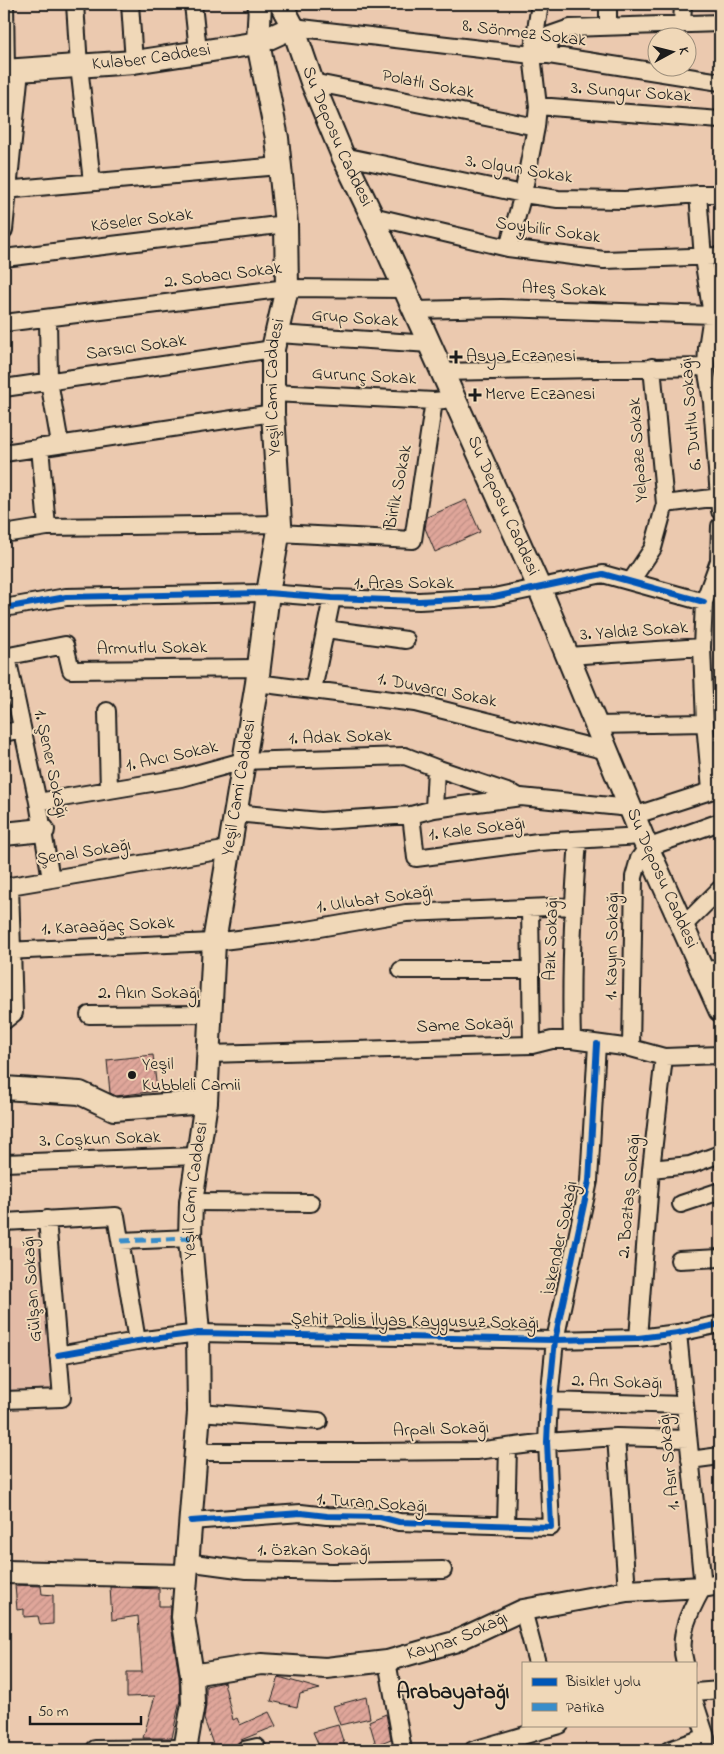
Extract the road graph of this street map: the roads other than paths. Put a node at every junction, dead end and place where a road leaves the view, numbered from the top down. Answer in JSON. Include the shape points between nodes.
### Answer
{"nodes":[{"id":1,"x":5,"y":4,"type":"edge"},
{"id":2,"x":75,"y":4,"type":"edge"},
{"id":3,"x":130,"y":4,"type":"edge"},
{"id":4,"x":193,"y":4,"type":"edge"},
{"id":5,"x":260,"y":4,"type":"edge"},
{"id":6,"x":281,"y":4,"type":"edge"},
{"id":7,"x":540,"y":4,"type":"edge"},
{"id":8,"x":608,"y":4,"type":"edge"},
{"id":9,"x":683,"y":4,"type":"edge"},
{"id":10,"x":720,"y":21,"type":"edge"},
{"id":11,"x":682,"y":24,"type":"junction"},
{"id":12,"x":608,"y":26,"type":"junction"},
{"id":13,"x":293,"y":27,"type":"junction"},
{"id":14,"x":258,"y":43,"type":"junction"},
{"id":15,"x":198,"y":51,"type":"junction"},
{"id":16,"x":532,"y":55,"type":"junction"},
{"id":17,"x":548,"y":56,"type":"junction"},
{"id":18,"x":134,"y":62,"type":"junction"},
{"id":19,"x":78,"y":66,"type":"junction"},
{"id":20,"x":10,"y":71,"type":"edge"},
{"id":21,"x":312,"y":82,"type":"junction"},
{"id":22,"x":720,"y":82,"type":"edge"},
{"id":23,"x":538,"y":106,"type":"junction"},
{"id":24,"x":720,"y":120,"type":"edge"},
{"id":25,"x":536,"y":127,"type":"junction"},
{"id":26,"x":343,"y":156,"type":"junction"},
{"id":27,"x":280,"y":166,"type":"junction"},
{"id":28,"x":92,"y":182,"type":"junction"},
{"id":29,"x":6,"y":190,"type":"edge"},
{"id":30,"x":523,"y":194,"type":"junction"},
{"id":31,"x":698,"y":194,"type":"junction"},
{"id":32,"x":720,"y":194,"type":"edge"},
{"id":33,"x":372,"y":216,"type":"junction"},
{"id":34,"x":286,"y":224,"type":"junction"},
{"id":35,"x":4,"y":230,"type":"edge"},
{"id":36,"x":508,"y":248,"type":"junction"},
{"id":37,"x":720,"y":256,"type":"edge"},
{"id":38,"x":4,"y":258,"type":"edge"},
{"id":39,"x":703,"y":258,"type":"junction"},
{"id":40,"x":287,"y":288,"type":"junction"},
{"id":41,"x":405,"y":289,"type":"junction"},
{"id":42,"x":415,"y":310,"type":"junction"},
{"id":43,"x":712,"y":315,"type":"junction"},
{"id":44,"x":48,"y":318,"type":"junction"},
{"id":45,"x":4,"y":323,"type":"edge"},
{"id":46,"x":276,"y":342,"type":"junction"},
{"id":47,"x":430,"y":344,"type":"junction"},
{"id":48,"x":713,"y":347,"type":"edge"},
{"id":49,"x":706,"y":367,"type":"junction"},
{"id":50,"x":652,"y":368,"type":"junction"},
{"id":51,"x":441,"y":372,"type":"junction"},
{"id":52,"x":49,"y":381,"type":"junction"},
{"id":53,"x":4,"y":388,"type":"edge"},
{"id":54,"x":444,"y":400,"type":"junction"},
{"id":55,"x":716,"y":402,"type":"edge"},
{"id":56,"x":273,"y":403,"type":"junction"},
{"id":57,"x":60,"y":444,"type":"junction"},
{"id":58,"x":40,"y":447,"type":"junction"},
{"id":59,"x":4,"y":453,"type":"edge"},
{"id":60,"x":720,"y":502,"type":"edge"},
{"id":61,"x":665,"y":504,"type":"junction"},
{"id":62,"x":720,"y":526,"type":"edge"},
{"id":63,"x":47,"y":527,"type":"junction"},
{"id":64,"x":279,"y":529,"type":"junction"},
{"id":65,"x":4,"y":534,"type":"edge"},
{"id":66,"x":631,"y":582,"type":"junction"},
{"id":67,"x":540,"y":587,"type":"junction"},
{"id":68,"x":268,"y":593,"type":"junction"},
{"id":69,"x":332,"y":598,"type":"junction"},
{"id":70,"x":704,"y":602,"type":"junction"},
{"id":71,"x":4,"y":608,"type":"edge"},
{"id":72,"x":326,"y":629,"type":"junction"},
{"id":73,"x":406,"y":640,"type":"dead end"},
{"id":74,"x":702,"y":647,"type":"junction"},
{"id":75,"x":568,"y":656,"type":"junction"},
{"id":76,"x":6,"y":657,"type":"edge"},
{"id":77,"x":258,"y":676,"type":"junction"},
{"id":78,"x":313,"y":690,"type":"junction"},
{"id":79,"x":107,"y":711,"type":"dead end"},
{"id":80,"x":705,"y":723,"type":"junction"},
{"id":81,"x":596,"y":725,"type":"junction"},
{"id":82,"x":22,"y":730,"type":"junction"},
{"id":83,"x":4,"y":733,"type":"edge"},
{"id":84,"x":607,"y":751,"type":"junction"},
{"id":85,"x":243,"y":761,"type":"junction"},
{"id":86,"x":436,"y":768,"type":"junction"},
{"id":87,"x":716,"y":789,"type":"edge"},
{"id":88,"x":109,"y":790,"type":"junction"},
{"id":89,"x":521,"y":797,"type":"junction"},
{"id":90,"x":38,"y":802,"type":"junction"},
{"id":91,"x":434,"y":809,"type":"junction"},
{"id":92,"x":235,"y":814,"type":"junction"},
{"id":93,"x":411,"y":814,"type":"junction"},
{"id":94,"x":720,"y":822,"type":"edge"},
{"id":95,"x":638,"y":827,"type":"junction"},
{"id":96,"x":43,"y":830,"type":"junction"},
{"id":97,"x":4,"y":834,"type":"edge"},
{"id":98,"x":578,"y":840,"type":"junction"},
{"id":99,"x":230,"y":849,"type":"junction"},
{"id":100,"x":51,"y":879,"type":"junction"},
{"id":101,"x":720,"y":889,"type":"edge"},
{"id":102,"x":573,"y":906,"type":"junction"},
{"id":103,"x":530,"y":908,"type":"junction"},
{"id":104,"x":683,"y":926,"type":"junction"},
{"id":105,"x":214,"y":942,"type":"junction"},
{"id":106,"x":8,"y":951,"type":"edge"},
{"id":107,"x":402,"y":970,"type":"dead end"},
{"id":108,"x":531,"y":970,"type":"junction"},
{"id":109,"x":712,"y":970,"type":"edge"},
{"id":110,"x":720,"y":1010,"type":"edge"},
{"id":111,"x":209,"y":1014,"type":"junction"},
{"id":112,"x":89,"y":1015,"type":"dead end"},
{"id":113,"x":4,"y":1021,"type":"edge"},
{"id":114,"x":572,"y":1040,"type":"junction"},
{"id":115,"x":596,"y":1044,"type":"junction"},
{"id":116,"x":532,"y":1045,"type":"junction"},
{"id":117,"x":631,"y":1048,"type":"junction"},
{"id":118,"x":208,"y":1054,"type":"junction"},
{"id":119,"x":720,"y":1055,"type":"edge"},
{"id":120,"x":664,"y":1057,"type":"junction"},
{"id":121,"x":4,"y":1088,"type":"edge"},
{"id":122,"x":206,"y":1102,"type":"junction"},
{"id":123,"x":720,"y":1154,"type":"edge"},
{"id":124,"x":198,"y":1156,"type":"junction"},
{"id":125,"x":4,"y":1163,"type":"edge"},
{"id":126,"x":651,"y":1168,"type":"junction"},
{"id":127,"x":720,"y":1191,"type":"edge"},
{"id":128,"x":191,"y":1202,"type":"junction"},
{"id":129,"x":311,"y":1202,"type":"dead end"},
{"id":130,"x":681,"y":1204,"type":"dead end"},
{"id":131,"x":47,"y":1219,"type":"junction"},
{"id":132,"x":4,"y":1222,"type":"edge"},
{"id":133,"x":190,"y":1238,"type":"junction"},
{"id":134,"x":121,"y":1241,"type":"junction"},
{"id":135,"x":720,"y":1258,"type":"edge"},
{"id":136,"x":679,"y":1260,"type":"dead end"},
{"id":137,"x":720,"y":1324,"type":"edge"},
{"id":138,"x":198,"y":1333,"type":"junction"},
{"id":139,"x":678,"y":1333,"type":"junction"},
{"id":140,"x":638,"y":1338,"type":"junction"},
{"id":141,"x":555,"y":1340,"type":"junction"},
{"id":142,"x":138,"y":1341,"type":"junction"},
{"id":143,"x":58,"y":1355,"type":"junction"},
{"id":144,"x":4,"y":1400,"type":"edge"},
{"id":145,"x":549,"y":1401,"type":"junction"},
{"id":146,"x":684,"y":1405,"type":"junction"},
{"id":147,"x":198,"y":1412,"type":"junction"},
{"id":148,"x":319,"y":1421,"type":"dead end"},
{"id":149,"x":616,"y":1438,"type":"junction"},
{"id":150,"x":688,"y":1439,"type":"junction"},
{"id":151,"x":547,"y":1442,"type":"junction"},
{"id":152,"x":508,"y":1446,"type":"junction"},
{"id":153,"x":195,"y":1452,"type":"junction"},
{"id":154,"x":720,"y":1456,"type":"edge"},
{"id":155,"x":690,"y":1460,"type":"junction"},
{"id":156,"x":191,"y":1521,"type":"junction"},
{"id":157,"x":506,"y":1526,"type":"junction"},
{"id":158,"x":551,"y":1527,"type":"joint"},
{"id":159,"x":186,"y":1569,"type":"junction"},
{"id":160,"x":443,"y":1570,"type":"dead end"},
{"id":161,"x":4,"y":1572,"type":"edge"},
{"id":162,"x":712,"y":1585,"type":"edge"},
{"id":163,"x":627,"y":1591,"type":"junction"},
{"id":164,"x":523,"y":1610,"type":"junction"},
{"id":165,"x":387,"y":1661,"type":"junction"},
{"id":166,"x":537,"y":1662,"type":"edge"},
{"id":167,"x":685,"y":1662,"type":"edge"},
{"id":168,"x":192,"y":1675,"type":"junction"},
{"id":169,"x":720,"y":1690,"type":"edge"},
{"id":170,"x":696,"y":1692,"type":"edge"},
{"id":171,"x":696,"y":1706,"type":"edge"},
{"id":172,"x":556,"y":1726,"type":"edge"},
{"id":173,"x":707,"y":1743,"type":"edge"},
{"id":174,"x":95,"y":1749,"type":"edge"},
{"id":175,"x":185,"y":1749,"type":"edge"},
{"id":176,"x":403,"y":1750,"type":"edge"},
{"id":177,"x":473,"y":1750,"type":"edge"},
{"id":178,"x":669,"y":1750,"type":"edge"}],
"edges":[{"from":1,"to":20,"type":"street"},
{"from":2,"to":19,"type":"street"},
{"from":3,"to":18,"type":"street"},
{"from":4,"to":15,"type":"street"},
{"from":5,"to":14,"type":"main road","name":"Yeşil Cami Caddesi"},
{"from":6,"to":13,"type":"main road","name":"Su Deposu Caddesi"},
{"from":7,"to":16,"type":"street"},
{"from":8,"to":12,"type":"street"},
{"from":9,"to":11,"type":"street"},
{"from":10,"to":11,"type":"street"},
{"from":11,"to":12,"type":"street"},
{"from":12,"to":17,"type":"street","via":[[570,28],[550,35]]},
{"from":13,"to":14,"type":"main road","name":"Kulaber Caddesi"},
{"from":13,"to":16,"type":"street","name":"8. Sönmez Sokak"},
{"from":13,"to":21,"type":"main road","name":"Su Deposu Caddesi"},
{"from":14,"to":15,"type":"main road","name":"Kulaber Caddesi"},
{"from":14,"to":27,"type":"main road","name":"Yeşil Cami Caddesi"},
{"from":15,"to":18,"type":"main road","name":"Kulaber Caddesi"},
{"from":16,"to":17,"type":"street","name":"8. Sönmez Sokak"},
{"from":16,"to":23,"type":"street"},
{"from":17,"to":22,"type":"street","name":"8. Sönmez Sokak"},
{"from":18,"to":19,"type":"main road","name":"Kulaber Caddesi"},
{"from":19,"to":20,"type":"main road","name":"Kulaber Caddesi"},
{"from":19,"to":28,"type":"street"},
{"from":20,"to":29,"type":"street"},
{"from":21,"to":25,"type":"street","name":"Polatlı Sokak"},
{"from":21,"to":26,"type":"main road","name":"Su Deposu Caddesi"},
{"from":23,"to":24,"type":"street","name":"3. Sungur Sokak"},
{"from":23,"to":25,"type":"street"},
{"from":25,"to":30,"type":"street"},
{"from":26,"to":30,"type":"street","name":"3. Olgun Sokak"},
{"from":26,"to":33,"type":"main road","name":"Su Deposu Caddesi"},
{"from":27,"to":28,"type":"street"},
{"from":27,"to":34,"type":"main road","name":"Yeşil Cami Caddesi"},
{"from":28,"to":29,"type":"street"},
{"from":29,"to":35,"type":"street"},
{"from":30,"to":31,"type":"street","name":"3. Olgun Sokak","via":[[558,199],[624,200]]},
{"from":30,"to":36,"type":"street"},
{"from":31,"to":32,"type":"street","name":"3. Olgun Sokak"},
{"from":31,"to":39,"type":"street","name":"6. Dutlu Sokağı"},
{"from":33,"to":36,"type":"street","name":"Soybilir Sokak"},
{"from":33,"to":41,"type":"main road","name":"Su Deposu Caddesi"},
{"from":34,"to":38,"type":"street","name":"Köseler Sokak"},
{"from":34,"to":40,"type":"main road","name":"Yeşil Cami Caddesi"},
{"from":36,"to":39,"type":"street","name":"Soybilir Sokak","via":[[604,260]]},
{"from":37,"to":39,"type":"street","name":"Soybilir Sokak"},
{"from":39,"to":43,"type":"street","name":"6. Dutlu Sokağı"},
{"from":40,"to":41,"type":"street","name":"2. Sobacı Sokak"},
{"from":40,"to":44,"type":"street","name":"2. Sobacı Sokak"},
{"from":40,"to":46,"type":"main road","name":"Yeşil Cami Caddesi"},
{"from":41,"to":42,"type":"main road","name":"Su Deposu Caddesi"},
{"from":42,"to":43,"type":"street","name":"Ateş Sokak","via":[[501,308]]},
{"from":42,"to":47,"type":"main road","name":"Su Deposu Caddesi"},
{"from":43,"to":48,"type":"street","name":"6. Dutlu Sokağı"},
{"from":44,"to":45,"type":"street","name":"2. Sobacı Sokak"},
{"from":44,"to":52,"type":"street"},
{"from":46,"to":47,"type":"street","name":"Grup Sokak"},
{"from":46,"to":52,"type":"street","name":"Sarsıcı Sokak"},
{"from":46,"to":56,"type":"main road","name":"Yeşil Cami Caddesi"},
{"from":47,"to":51,"type":"main road","name":"Su Deposu Caddesi"},
{"from":48,"to":49,"type":"street","name":"6. Dutlu Sokağı"},
{"from":49,"to":50,"type":"street"},
{"from":49,"to":55,"type":"street","name":"6. Dutlu Sokağı"},
{"from":50,"to":51,"type":"street"},
{"from":50,"to":61,"type":"street","name":"Yelpaze Sokak"},
{"from":51,"to":54,"type":"main road","name":"Su Deposu Caddesi"},
{"from":52,"to":53,"type":"street","name":"Sarsıcı Sokak"},
{"from":52,"to":57,"type":"street"},
{"from":54,"to":56,"type":"street","name":"Gurunç Sokak"},
{"from":54,"to":64,"type":"street","name":"Birlik Sokak","via":[[413,540]]},
{"from":54,"to":67,"type":"main road","name":"Su Deposu Caddesi"},
{"from":55,"to":60,"type":"street","name":"6. Dutlu Sokağı"},
{"from":56,"to":57,"type":"street","name":"Gurunç Sokak"},
{"from":56,"to":64,"type":"main road","name":"Yeşil Cami Caddesi"},
{"from":57,"to":58,"type":"street","name":"Gurunç Sokak"},
{"from":58,"to":59,"type":"street","name":"Gurunç Sokak"},
{"from":58,"to":63,"type":"street"},
{"from":60,"to":61,"type":"street"},
{"from":61,"to":66,"type":"street","name":"Yelpaze Sokak","via":[[653,548]]},
{"from":62,"to":70,"type":"street","via":[[719,560]]},
{"from":63,"to":64,"type":"street"},
{"from":63,"to":65,"type":"street"},
{"from":64,"to":68,"type":"main road","name":"Yeşil Cami Caddesi"},
{"from":66,"to":67,"type":"street","name":"1. Aras Sokak","via":[[603,574]]},
{"from":66,"to":70,"type":"street","name":"1. Aras Sokak"},
{"from":67,"to":69,"type":"street","name":"1. Aras Sokak","via":[[494,597],[419,601]]},
{"from":67,"to":75,"type":"main road","name":"Su Deposu Caddesi"},
{"from":68,"to":69,"type":"street","name":"1. Aras Sokak"},
{"from":68,"to":71,"type":"street","name":"1. Aras Sokak","via":[[66,598]]},
{"from":68,"to":77,"type":"main road","name":"Yeşil Cami Caddesi"},
{"from":69,"to":72,"type":"street"},
{"from":70,"to":74,"type":"street"},
{"from":72,"to":73,"type":"street"},
{"from":72,"to":78,"type":"street"},
{"from":74,"to":75,"type":"street","name":"3. Yaldız Sokak"},
{"from":74,"to":80,"type":"street"},
{"from":75,"to":81,"type":"main road","name":"Su Deposu Caddesi"},
{"from":76,"to":77,"type":"street","name":"Armutlu Sokak","via":[[65,645],[71,670]]},
{"from":76,"to":82,"type":"street","name":"1. Şener Sokağı"},
{"from":77,"to":78,"type":"street","name":"1. Duvarcı Sokak"},
{"from":77,"to":85,"type":"main road","name":"Yeşil Cami Caddesi"},
{"from":78,"to":84,"type":"street","name":"1. Duvarcı Sokak","via":[[415,703]]},
{"from":79,"to":88,"type":"street","name":"1. Avcı Sokak"},
{"from":80,"to":81,"type":"street"},
{"from":80,"to":87,"type":"street"},
{"from":81,"to":84,"type":"main road","name":"Su Deposu Caddesi"},
{"from":82,"to":83,"type":"street"},
{"from":82,"to":90,"type":"street","name":"1. Şener Sokağı"},
{"from":84,"to":95,"type":"main road","name":"Su Deposu Caddesi"},
{"from":85,"to":86,"type":"street","name":"1. Adak Sokak","via":[[405,756]]},
{"from":85,"to":88,"type":"street","name":"1. Avcı Sokak","via":[[181,778]]},
{"from":85,"to":92,"type":"main road","name":"Yeşil Cami Caddesi"},
{"from":86,"to":89,"type":"street","name":"1. Adak Sokak"},
{"from":86,"to":91,"type":"street"},
{"from":87,"to":95,"type":"street"},
{"from":88,"to":90,"type":"street","name":"1. Avcı Sokak"},
{"from":89,"to":91,"type":"street"},
{"from":89,"to":95,"type":"street"},
{"from":90,"to":96,"type":"street","name":"1. Şener Sokağı"},
{"from":91,"to":93,"type":"street"},
{"from":92,"to":93,"type":"street","name":"1. Kale Sokağı","via":[[320,821]]},
{"from":92,"to":99,"type":"main road","name":"Yeşil Cami Caddesi"},
{"from":93,"to":98,"type":"street","name":"1. Kale Sokağı","via":[[416,858]]},
{"from":94,"to":95,"type":"street"},
{"from":95,"to":98,"type":"street","name":"1. Kale Sokağı"},
{"from":95,"to":104,"type":"main road","name":"Su Deposu Caddesi"},
{"from":95,"to":117,"type":"street","name":"1. Kayın Sokağı","via":[[640,859],[634,877]]},
{"from":96,"to":97,"type":"main road"},
{"from":96,"to":100,"type":"street","name":"1. Şener Sokağı"},
{"from":98,"to":102,"type":"street","name":"Azık Sokağı"},
{"from":99,"to":100,"type":"street","name":"Şenal Sokağı"},
{"from":99,"to":105,"type":"main road","name":"Yeşil Cami Caddesi"},
{"from":100,"to":106,"type":"street","name":"Şenal Sokağı","via":[[10,886]]},
{"from":101,"to":104,"type":"street"},
{"from":102,"to":103,"type":"street","name":"1. Ulubat Sokağı"},
{"from":102,"to":114,"type":"street","name":"Azık Sokağı"},
{"from":103,"to":105,"type":"street","name":"1. Ulubat Sokağı","via":[[406,912],[296,932]]},
{"from":103,"to":108,"type":"street"},
{"from":104,"to":109,"type":"main road","name":"Su Deposu Caddesi"},
{"from":105,"to":106,"type":"street","name":"1. Karaağaç Sokak"},
{"from":105,"to":111,"type":"main road","name":"Yeşil Cami Caddesi"},
{"from":106,"to":113,"type":"street","via":[[14,1012]]},
{"from":107,"to":108,"type":"street"},
{"from":108,"to":116,"type":"street"},
{"from":109,"to":110,"type":"main road","name":"Su Deposu Caddesi"},
{"from":111,"to":112,"type":"street","name":"2. Akın Sokağı"},
{"from":111,"to":118,"type":"main road","name":"Yeşil Cami Caddesi"},
{"from":114,"to":115,"type":"street","name":"Same Sokağı"},
{"from":114,"to":116,"type":"street","name":"Same Sokağı"},
{"from":115,"to":117,"type":"street","name":"Same Sokağı"},
{"from":115,"to":141,"type":"street","name":"İskender Sokağı","via":[[589,1181]]},
{"from":116,"to":118,"type":"street","name":"Same Sokağı"},
{"from":117,"to":120,"type":"street","name":"Same Sokağı"},
{"from":118,"to":122,"type":"main road","name":"Yeşil Cami Caddesi"},
{"from":119,"to":120,"type":"street","name":"Same Sokağı"},
{"from":120,"to":126,"type":"street","name":"2. Boztaş Sokağı"},
{"from":121,"to":122,"type":"main road","via":[[80,1093],[114,1109]]},
{"from":122,"to":124,"type":"main road","name":"Yeşil Cami Caddesi"},
{"from":123,"to":126,"type":"street","via":[[690,1165]]},
{"from":124,"to":125,"type":"street","name":"3. Coşkun Sokak"},
{"from":124,"to":128,"type":"main road","name":"Yeşil Cami Caddesi"},
{"from":126,"to":140,"type":"street","name":"2. Boztaş Sokağı"},
{"from":127,"to":130,"type":"street"},
{"from":128,"to":129,"type":"street"},
{"from":128,"to":133,"type":"main road","name":"Yeşil Cami Caddesi"},
{"from":131,"to":132,"type":"street"},
{"from":131,"to":134,"type":"street","via":[[116,1216]]},
{"from":131,"to":143,"type":"street","name":"Gülşan Sokağı"},
{"from":133,"to":134,"type":"street"},
{"from":133,"to":138,"type":"main road","name":"Yeşil Cami Caddesi"},
{"from":134,"to":142,"type":"street"},
{"from":135,"to":136,"type":"street"},
{"from":137,"to":139,"type":"street","name":"Şehit Polis İlyas Kaygusuz Sokağı"},
{"from":138,"to":141,"type":"street","name":"Şehit Polis İlyas Kaygusuz Sokağı"},
{"from":138,"to":142,"type":"street","name":"Şehit Polis İlyas Kaygusuz Sokağı"},
{"from":138,"to":147,"type":"main road","name":"Yeşil Cami Caddesi"},
{"from":139,"to":140,"type":"street","name":"Şehit Polis İlyas Kaygusuz Sokağı"},
{"from":139,"to":146,"type":"street","name":"1. Asır Sokağı"},
{"from":140,"to":141,"type":"street","name":"Şehit Polis İlyas Kaygusuz Sokağı"},
{"from":141,"to":145,"type":"street","name":"İskender Sokağı"},
{"from":142,"to":143,"type":"street","name":"Şehit Polis İlyas Kaygusuz Sokağı"},
{"from":143,"to":144,"type":"street","name":"Gülşan Sokağı","via":[[62,1398]]},
{"from":145,"to":146,"type":"street","name":"2. Arı Sokağı"},
{"from":145,"to":151,"type":"street","name":"İskender Sokağı"},
{"from":146,"to":150,"type":"street","name":"1. Asır Sokağı"},
{"from":147,"to":148,"type":"street"},
{"from":147,"to":153,"type":"main road","name":"Yeşil Cami Caddesi"},
{"from":149,"to":150,"type":"street","name":"Arpalı Sokağı"},
{"from":149,"to":151,"type":"street","name":"Arpalı Sokağı"},
{"from":149,"to":163,"type":"street"},
{"from":150,"to":155,"type":"street","name":"1. Asır Sokağı"},
{"from":151,"to":152,"type":"street","name":"Arpalı Sokağı"},
{"from":151,"to":158,"type":"street","name":"İskender Sokağı"},
{"from":152,"to":153,"type":"street","name":"Arpalı Sokağı","via":[[448,1451]]},
{"from":152,"to":157,"type":"street"},
{"from":153,"to":156,"type":"main road","name":"Yeşil Cami Caddesi"},
{"from":154,"to":155,"type":"street"},
{"from":155,"to":162,"type":"street","name":"1. Asır Sokağı"},
{"from":156,"to":157,"type":"street","name":"1. Turan Sokağı","via":[[301,1513],[380,1517],[399,1522]]},
{"from":156,"to":159,"type":"main road","name":"Yeşil Cami Caddesi"},
{"from":157,"to":158,"type":"street","name":"1. Turan Sokağı"},
{"from":159,"to":160,"type":"street","name":"1. Özkan Sokağı"},
{"from":159,"to":161,"type":"main road"},
{"from":159,"to":168,"type":"main road","name":"Yeşil Cami Caddesi","via":[[183,1616]]},
{"from":162,"to":163,"type":"street","name":"Kaynar Sokağı"},
{"from":162,"to":167,"type":"street","via":[[686,1618],[681,1651]]},
{"from":163,"to":164,"type":"street","name":"Kaynar Sokağı"},
{"from":164,"to":165,"type":"street","name":"Kaynar Sokağı","via":[[454,1642]]},
{"from":164,"to":166,"type":"street"},
{"from":165,"to":168,"type":"street","name":"Kaynar Sokağı","via":[[326,1668],[261,1664]]},
{"from":165,"to":176,"type":"street"},
{"from":168,"to":175,"type":"main road","name":"Yeşil Cami Caddesi","via":[[193,1704]]},
{"from":169,"to":170,"type":"street"},
{"from":171,"to":173,"type":"street"},
{"from":172,"to":177,"type":"street"},
{"from":173,"to":178,"type":"street"},
{"from":174,"to":175,"type":"street"}]}
